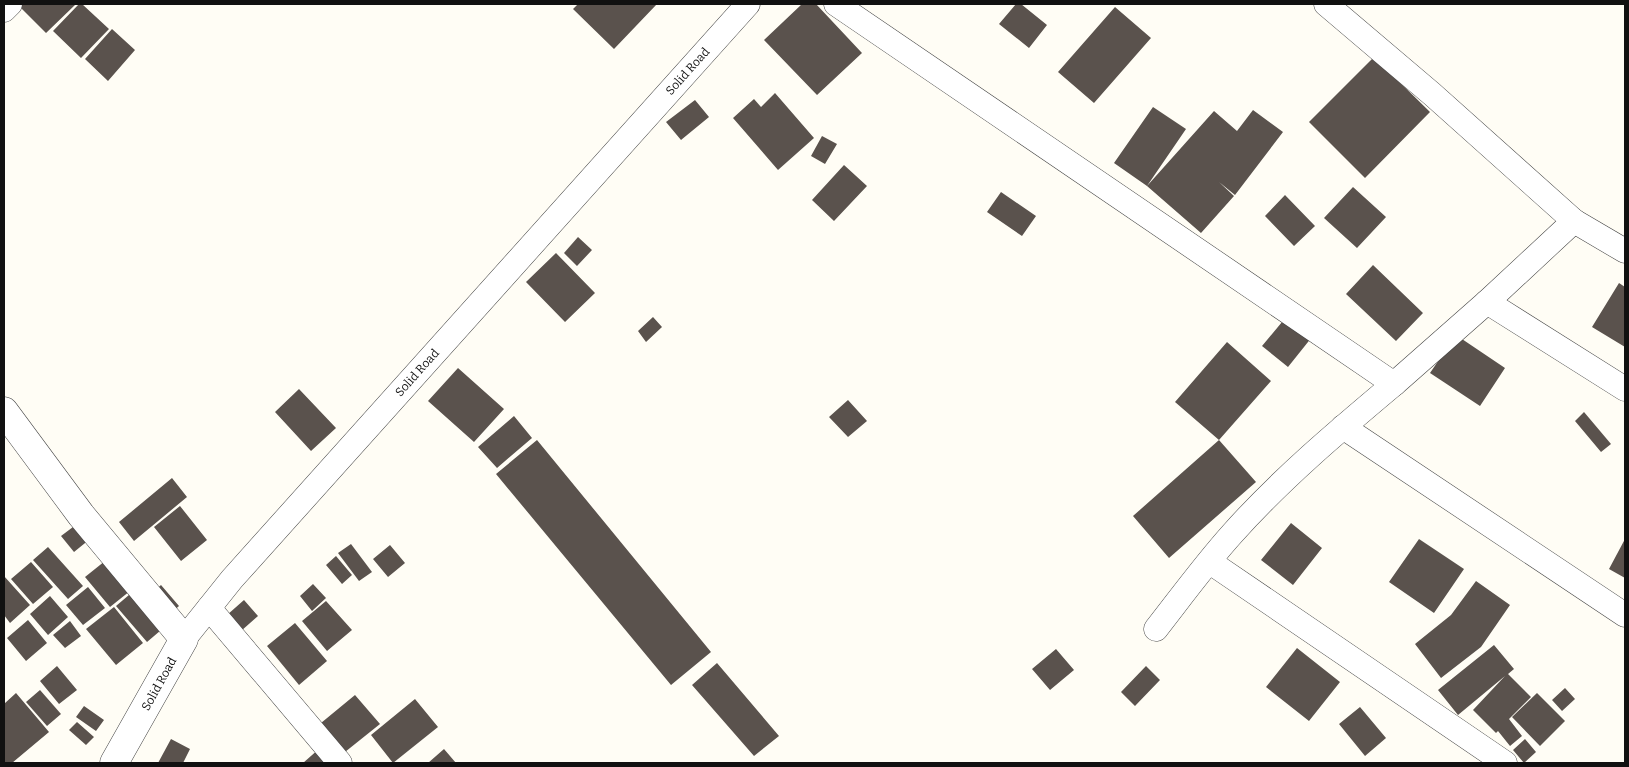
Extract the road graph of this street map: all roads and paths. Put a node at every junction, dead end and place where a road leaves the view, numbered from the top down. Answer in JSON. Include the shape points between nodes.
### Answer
{"nodes":[{"id":1,"x":10,"y":4,"type":"edge"},
{"id":2,"x":748,"y":4,"type":"edge"},
{"id":3,"x":836,"y":4,"type":"edge"},
{"id":4,"x":1326,"y":4,"type":"edge"},
{"id":5,"x":4,"y":10,"type":"edge"},
{"id":6,"x":1574,"y":220,"type":"junction"},
{"id":7,"x":1625,"y":251,"type":"edge"},
{"id":8,"x":1487,"y":302,"type":"junction"},
{"id":9,"x":1394,"y":384,"type":"junction"},
{"id":10,"x":1625,"y":389,"type":"edge"},
{"id":11,"x":4,"y":411,"type":"edge"},
{"id":12,"x":1343,"y":427,"type":"junction"},
{"id":13,"x":1210,"y":562,"type":"junction"},
{"id":14,"x":209,"y":608,"type":"junction"},
{"id":15,"x":1625,"y":615,"type":"edge"},
{"id":16,"x":1156,"y":629,"type":"dead end"},
{"id":17,"x":184,"y":639,"type":"junction"},
{"id":18,"x":114,"y":763,"type":"edge"},
{"id":19,"x":340,"y":763,"type":"edge"},
{"id":20,"x":1505,"y":763,"type":"edge"}],
"edges":[{"from":1,"to":5,"type":"street"},
{"from":2,"to":14,"type":"street","name":"Solid Road"},
{"from":3,"to":9,"type":"street"},
{"from":4,"to":6,"type":"street"},
{"from":6,"to":7,"type":"street"},
{"from":6,"to":8,"type":"street"},
{"from":8,"to":9,"type":"street"},
{"from":8,"to":10,"type":"street"},
{"from":9,"to":12,"type":"street"},
{"from":11,"to":17,"type":"street","via":[[80,515]]},
{"from":12,"to":13,"type":"street","via":[[1261,503],[1230,535]]},
{"from":12,"to":15,"type":"street"},
{"from":13,"to":16,"type":"street"},
{"from":13,"to":20,"type":"street"},
{"from":14,"to":17,"type":"street","name":"Solid Road"},
{"from":14,"to":19,"type":"street"},
{"from":17,"to":18,"type":"street","name":"Solid Road"}]}
